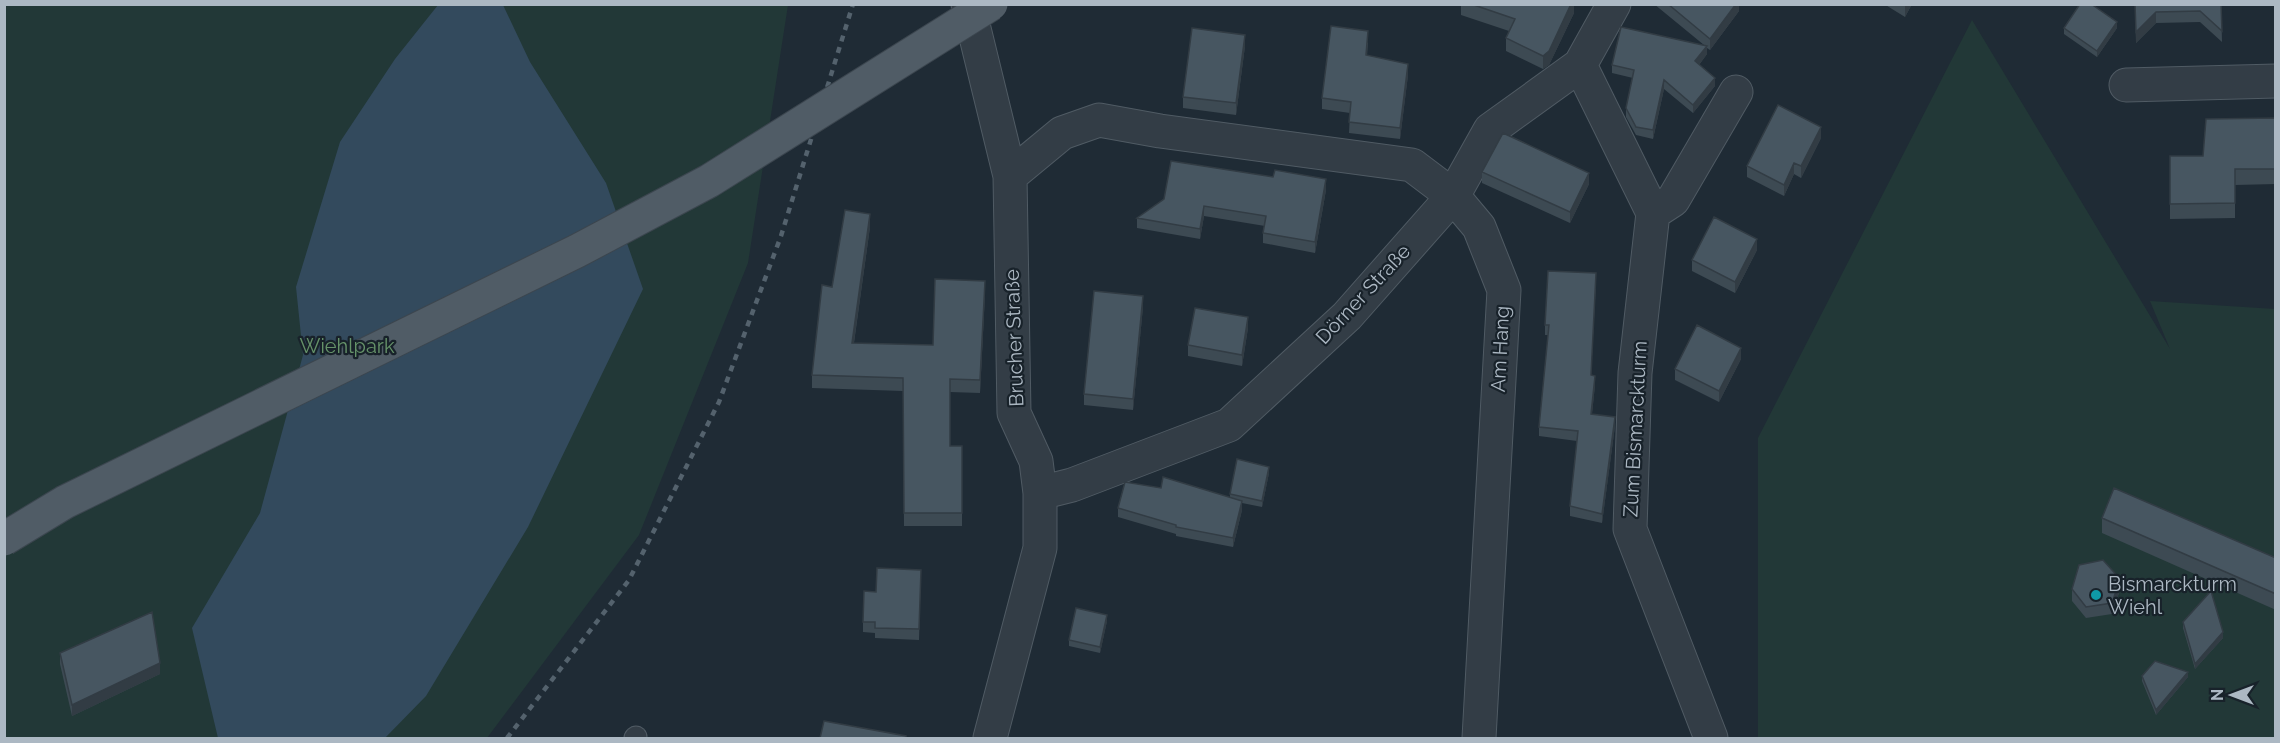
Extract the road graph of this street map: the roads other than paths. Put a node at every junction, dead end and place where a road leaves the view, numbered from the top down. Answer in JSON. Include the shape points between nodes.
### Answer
{"nodes":[{"id":1,"x":968,"y":4,"type":"edge"},
{"id":2,"x":991,"y":4,"type":"edge"},
{"id":3,"x":1614,"y":4,"type":"edge"},
{"id":4,"x":1580,"y":65,"type":"junction"},
{"id":5,"x":2276,"y":81,"type":"edge"},
{"id":6,"x":2126,"y":84,"type":"dead end"},
{"id":7,"x":1736,"y":92,"type":"dead end"},
{"id":8,"x":1010,"y":176,"type":"junction"},
{"id":9,"x":1453,"y":196,"type":"junction"},
{"id":10,"x":1653,"y":213,"type":"junction"},
{"id":11,"x":1040,"y":493,"type":"junction"},
{"id":12,"x":4,"y":539,"type":"edge"},
{"id":13,"x":990,"y":738,"type":"edge"},
{"id":14,"x":1479,"y":738,"type":"edge"},
{"id":15,"x":1711,"y":738,"type":"edge"}],
"edges":[{"from":1,"to":8,"type":"street","name":"Brucher Straße"},
{"from":2,"to":12,"type":"main road","bridge":true,"via":[[710,181],[577,251],[65,502]]},
{"from":3,"to":4,"type":"street","name":"Dörner Straße"},
{"from":4,"to":9,"type":"street","name":"Dörner Straße","via":[[1490,130]]},
{"from":4,"to":10,"type":"street"},
{"from":5,"to":6,"type":"street"},
{"from":7,"to":10,"type":"street","via":[[1673,200]]},
{"from":8,"to":9,"type":"street","name":"Am Hang","via":[[1062,133],[1099,120],[1412,165]]},
{"from":8,"to":11,"type":"street","name":"Brucher Straße","via":[[1014,413],[1036,461]]},
{"from":9,"to":11,"type":"street","name":"Dörner Straße","via":[[1347,315],[1229,424],[1071,485]]},
{"from":9,"to":14,"type":"street","name":"Am Hang","via":[[1479,227],[1503,290]]},
{"from":10,"to":15,"type":"street","name":"Zum Bismarckturm","via":[[1635,373],[1630,529]]},
{"from":11,"to":13,"type":"street","name":"Brucher Straße","via":[[1040,548]]}]}
